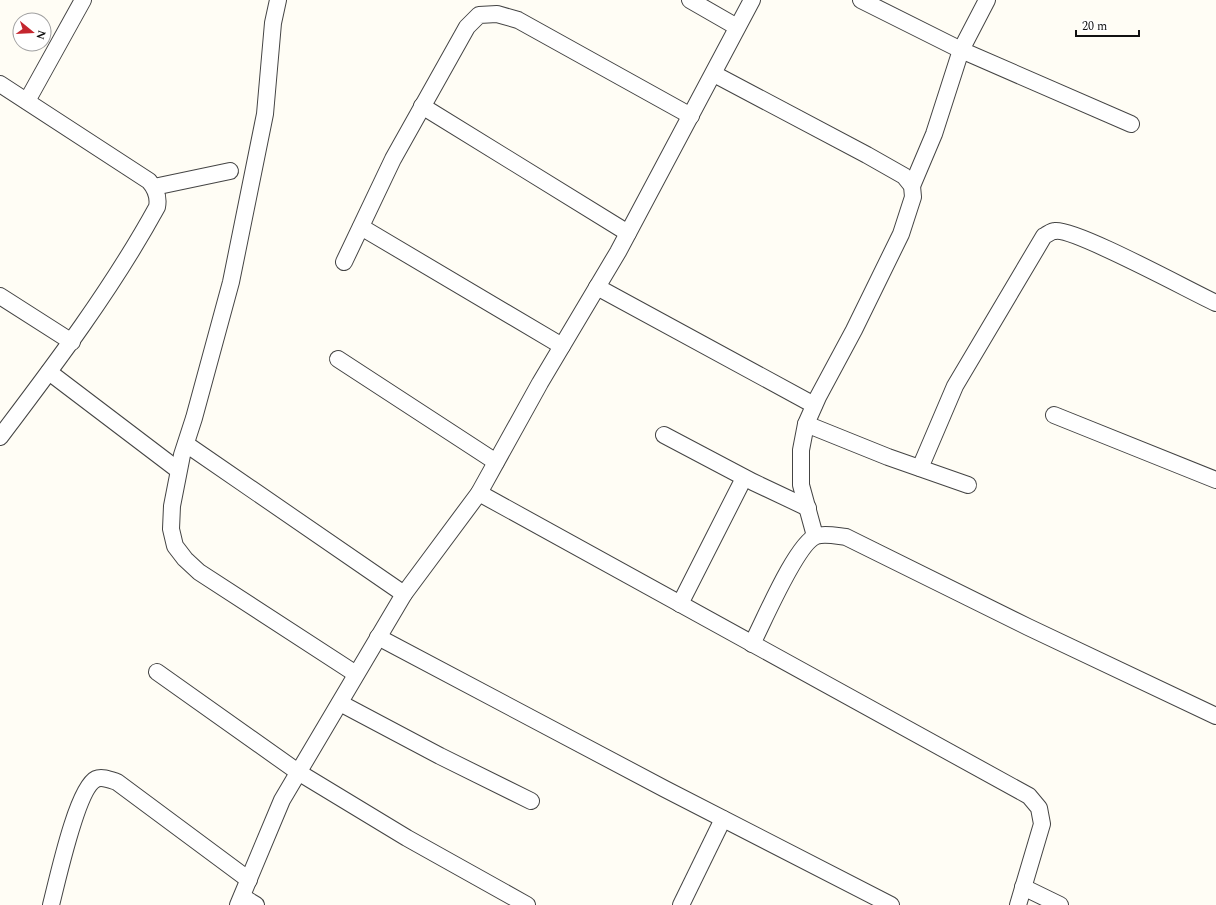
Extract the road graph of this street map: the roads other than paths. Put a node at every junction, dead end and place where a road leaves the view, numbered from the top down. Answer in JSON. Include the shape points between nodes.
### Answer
{"nodes":[{"id":1,"x":83,"y":0,"type":"edge"},
{"id":2,"x":278,"y":0,"type":"edge"},
{"id":3,"x":690,"y":0,"type":"edge"},
{"id":4,"x":752,"y":0,"type":"edge"},
{"id":5,"x":861,"y":0,"type":"edge"},
{"id":6,"x":987,"y":0,"type":"edge"},
{"id":7,"x":737,"y":27,"type":"junction"},
{"id":8,"x":962,"y":50,"type":"junction"},
{"id":9,"x":714,"y":74,"type":"junction"},
{"id":10,"x":0,"y":84,"type":"edge"},
{"id":11,"x":27,"y":101,"type":"junction"},
{"id":12,"x":422,"y":106,"type":"junction"},
{"id":13,"x":691,"y":116,"type":"junction"},
{"id":14,"x":1131,"y":124,"type":"dead end"},
{"id":15,"x":230,"y":171,"type":"dead end"},
{"id":16,"x":912,"y":186,"type":"junction"},
{"id":17,"x":154,"y":187,"type":"junction"},
{"id":18,"x":361,"y":227,"type":"junction"},
{"id":19,"x":628,"y":233,"type":"junction"},
{"id":20,"x":344,"y":262,"type":"dead end"},
{"id":21,"x":597,"y":287,"type":"junction"},
{"id":22,"x":0,"y":296,"type":"edge"},
{"id":23,"x":1216,"y":303,"type":"edge"},
{"id":24,"x":72,"y":342,"type":"junction"},
{"id":25,"x":562,"y":346,"type":"junction"},
{"id":26,"x":338,"y":359,"type":"dead end"},
{"id":27,"x":49,"y":372,"type":"junction"},
{"id":28,"x":814,"y":405,"type":"junction"},
{"id":29,"x":1054,"y":415,"type":"dead end"},
{"id":30,"x":806,"y":424,"type":"junction"},
{"id":31,"x":664,"y":435,"type":"dead end"},
{"id":32,"x":0,"y":438,"type":"edge"},
{"id":33,"x":186,"y":444,"type":"junction"},
{"id":34,"x":496,"y":462,"type":"junction"},
{"id":35,"x":920,"y":468,"type":"junction"},
{"id":36,"x":178,"y":470,"type":"junction"},
{"id":37,"x":744,"y":478,"type":"junction"},
{"id":38,"x":1216,"y":480,"type":"edge"},
{"id":39,"x":968,"y":485,"type":"dead end"},
{"id":40,"x":478,"y":493,"type":"junction"},
{"id":41,"x":808,"y":508,"type":"junction"},
{"id":42,"x":816,"y":536,"type":"junction"},
{"id":43,"x":404,"y":594,"type":"junction"},
{"id":44,"x":680,"y":604,"type":"junction"},
{"id":45,"x":378,"y":637,"type":"junction"},
{"id":46,"x":752,"y":644,"type":"junction"},
{"id":47,"x":157,"y":672,"type":"dead end"},
{"id":48,"x":356,"y":674,"type":"junction"},
{"id":49,"x":340,"y":703,"type":"junction"},
{"id":50,"x":1216,"y":716,"type":"edge"},
{"id":51,"x":298,"y":772,"type":"junction"},
{"id":52,"x":531,"y":801,"type":"dead end"},
{"id":53,"x":723,"y":819,"type":"junction"},
{"id":54,"x":249,"y":880,"type":"junction"},
{"id":55,"x":1023,"y":887,"type":"junction"},
{"id":56,"x":245,"y":902,"type":"edge"},
{"id":57,"x":51,"y":905,"type":"edge"},
{"id":58,"x":527,"y":905,"type":"edge"},
{"id":59,"x":680,"y":905,"type":"edge"},
{"id":60,"x":891,"y":905,"type":"edge"},
{"id":61,"x":1018,"y":905,"type":"edge"},
{"id":62,"x":1060,"y":905,"type":"edge"}],
"edges":[{"from":1,"to":11,"type":"street"},
{"from":2,"to":33,"type":"street","via":[[273,23],[265,114],[231,282]]},
{"from":3,"to":7,"type":"street"},
{"from":4,"to":7,"type":"street"},
{"from":5,"to":8,"type":"street"},
{"from":6,"to":8,"type":"street"},
{"from":7,"to":9,"type":"street"},
{"from":8,"to":14,"type":"street"},
{"from":8,"to":16,"type":"street","via":[[934,134]]},
{"from":9,"to":13,"type":"street"},
{"from":9,"to":16,"type":"street","via":[[867,154],[904,176]]},
{"from":10,"to":11,"type":"street"},
{"from":11,"to":17,"type":"street","via":[[149,181]]},
{"from":12,"to":13,"type":"street","via":[[467,27],[479,15],[497,14],[518,20]]},
{"from":12,"to":18,"type":"street","via":[[393,159]]},
{"from":12,"to":19,"type":"street"},
{"from":13,"to":19,"type":"street"},
{"from":15,"to":17,"type":"street"},
{"from":16,"to":28,"type":"street","via":[[913,197],[901,234]]},
{"from":17,"to":24,"type":"street","via":[[158,200],[157,208],[132,252]]},
{"from":18,"to":20,"type":"street"},
{"from":18,"to":25,"type":"street"},
{"from":19,"to":21,"type":"street"},
{"from":21,"to":25,"type":"street"},
{"from":21,"to":28,"type":"street"},
{"from":22,"to":24,"type":"street"},
{"from":23,"to":35,"type":"street","via":[[1091,242],[1055,231],[1044,236],[955,386]]},
{"from":24,"to":27,"type":"street"},
{"from":25,"to":34,"type":"street"},
{"from":26,"to":34,"type":"street"},
{"from":27,"to":32,"type":"street"},
{"from":27,"to":36,"type":"street"},
{"from":28,"to":30,"type":"street"},
{"from":29,"to":38,"type":"street"},
{"from":30,"to":35,"type":"street"},
{"from":30,"to":41,"type":"street","via":[[801,450],[801,484]]},
{"from":31,"to":37,"type":"street"},
{"from":33,"to":36,"type":"street"},
{"from":33,"to":43,"type":"street"},
{"from":34,"to":40,"type":"street"},
{"from":35,"to":39,"type":"street"},
{"from":36,"to":48,"type":"street","via":[[171,529],[175,546],[185,559],[199,572]]},
{"from":37,"to":41,"type":"street"},
{"from":37,"to":44,"type":"street"},
{"from":40,"to":43,"type":"street"},
{"from":40,"to":44,"type":"street"},
{"from":41,"to":42,"type":"street"},
{"from":42,"to":46,"type":"street","via":[[804,545],[794,561]]},
{"from":42,"to":50,"type":"street","via":[[846,537],[863,544],[1028,627]]},
{"from":43,"to":45,"type":"street"},
{"from":44,"to":46,"type":"street"},
{"from":45,"to":48,"type":"street"},
{"from":45,"to":53,"type":"street"},
{"from":46,"to":55,"type":"street","via":[[1029,796],[1039,808],[1042,824]]},
{"from":47,"to":51,"type":"street"},
{"from":48,"to":49,"type":"street"},
{"from":49,"to":51,"type":"street"},
{"from":49,"to":52,"type":"street"},
{"from":51,"to":54,"type":"street","via":[[269,828]]},
{"from":51,"to":58,"type":"street","via":[[407,838]]},
{"from":53,"to":59,"type":"street"},
{"from":53,"to":60,"type":"street"},
{"from":54,"to":56,"type":"street"},
{"from":54,"to":57,"type":"street","via":[[117,782],[97,778],[88,786],[74,819]]},
{"from":55,"to":61,"type":"street"},
{"from":55,"to":62,"type":"street"}]}
